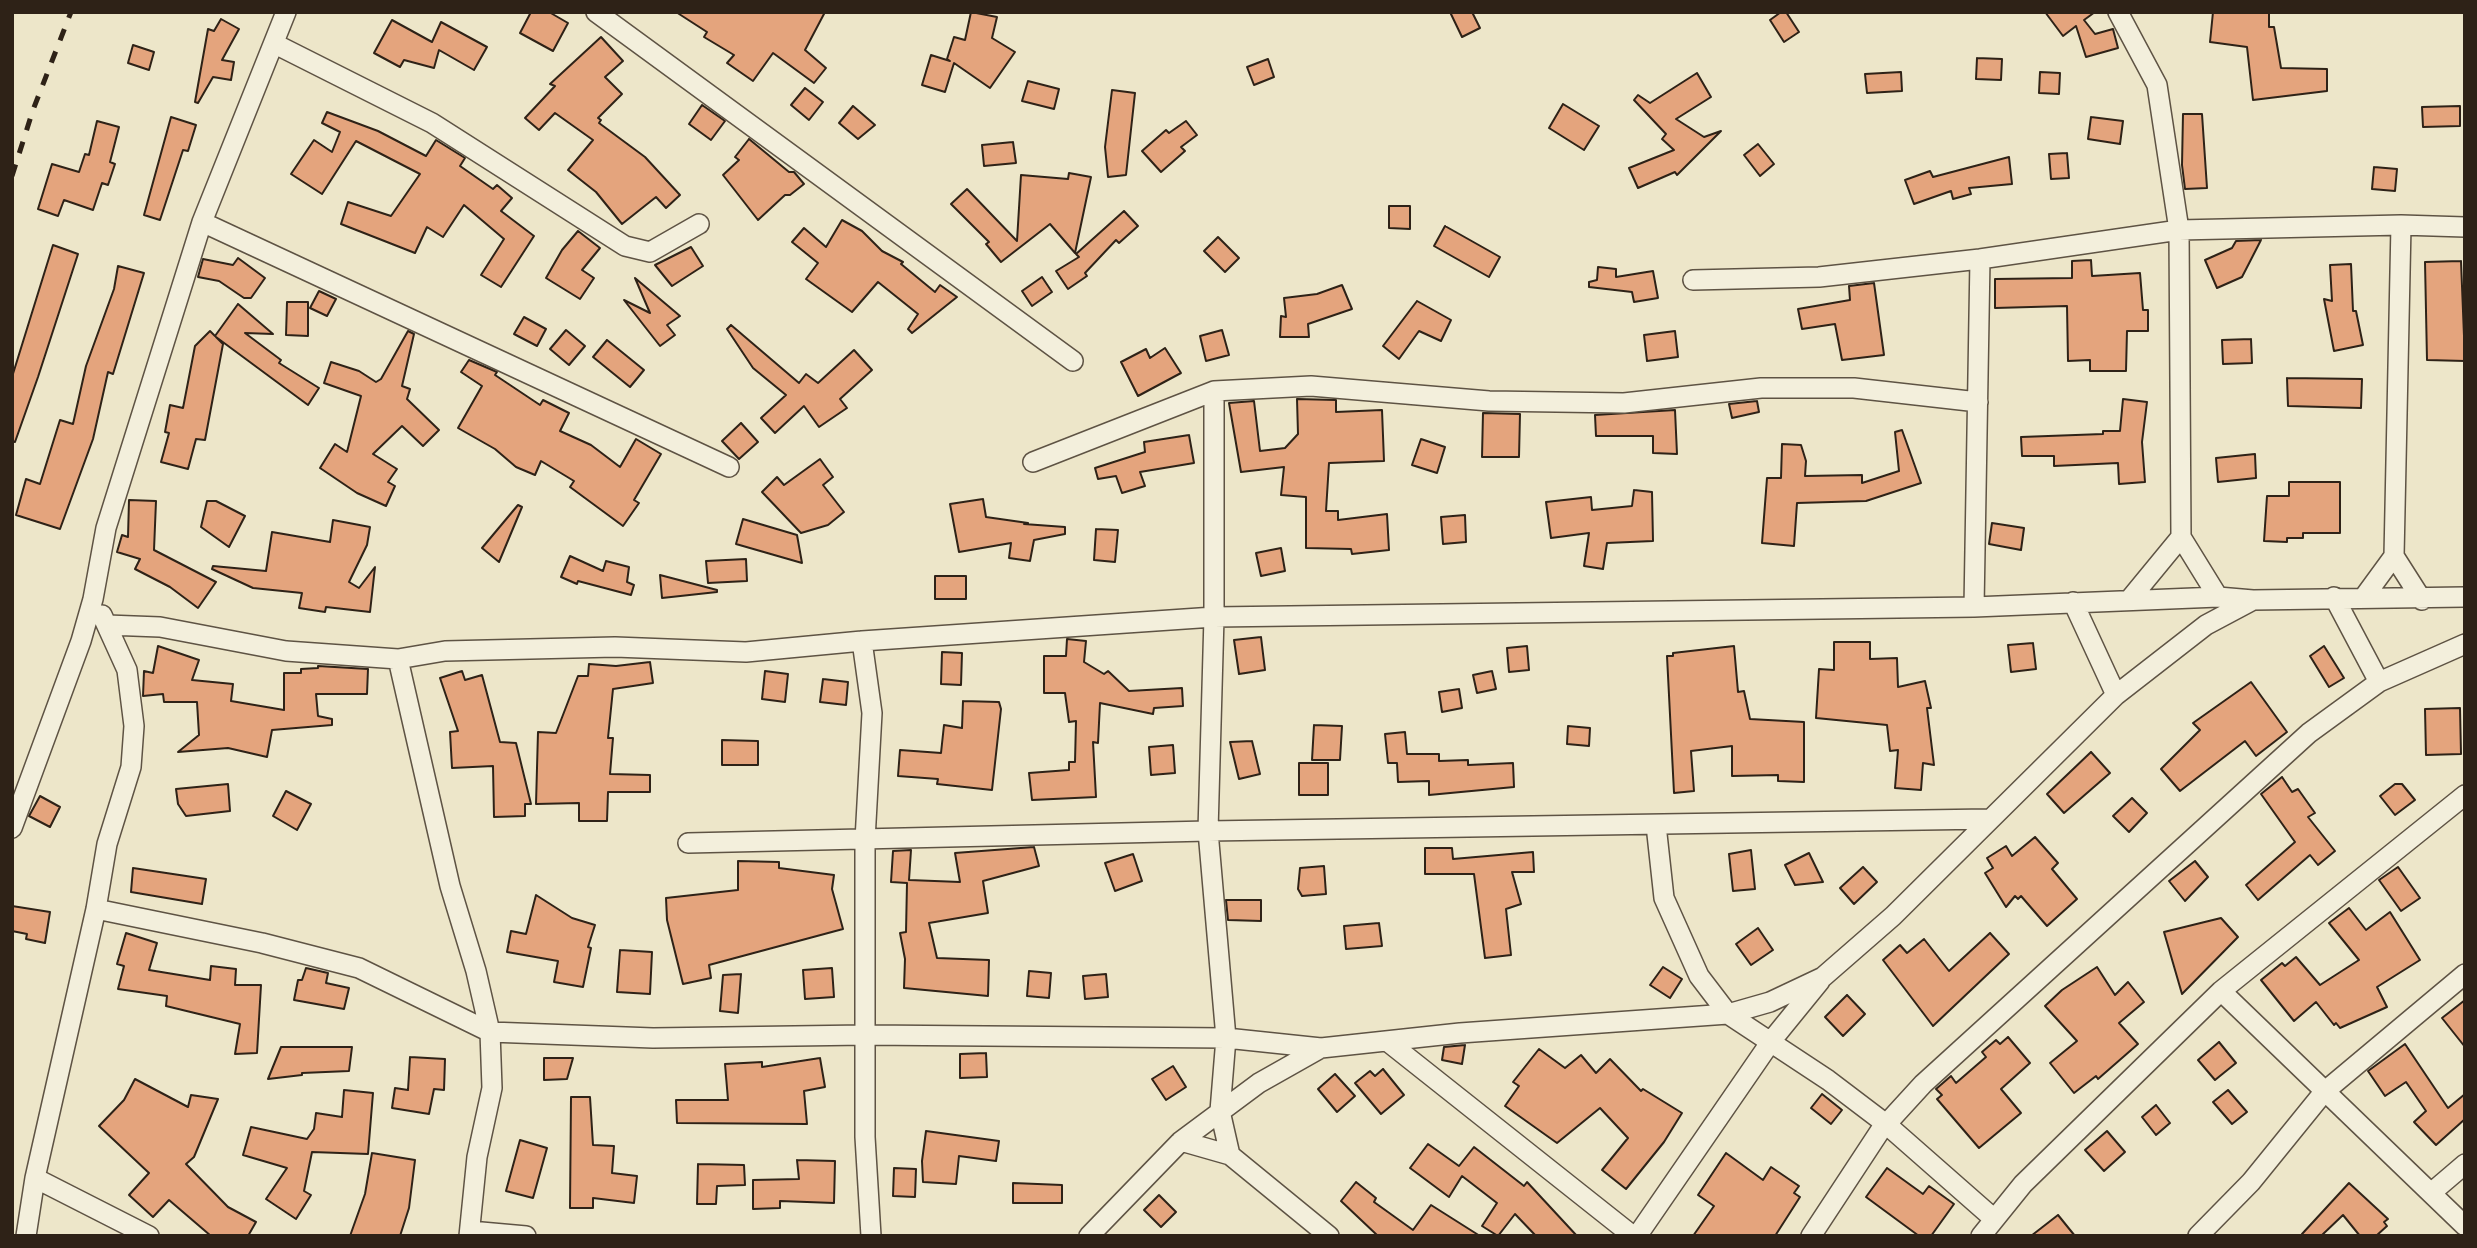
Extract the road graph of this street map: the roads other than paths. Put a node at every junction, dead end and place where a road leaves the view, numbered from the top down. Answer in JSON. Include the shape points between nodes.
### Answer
{"nodes":[{"id":1,"x":286,"y":12,"type":"edge"},
{"id":2,"x":596,"y":12,"type":"edge"},
{"id":3,"x":2118,"y":12,"type":"edge"},
{"id":4,"x":275,"y":44,"type":"junction"},
{"id":5,"x":202,"y":222,"type":"junction"},
{"id":6,"x":699,"y":224,"type":"dead end"},
{"id":7,"x":2400,"y":225,"type":"junction"},
{"id":8,"x":2465,"y":227,"type":"edge"},
{"id":9,"x":2179,"y":230,"type":"junction"},
{"id":10,"x":1980,"y":259,"type":"junction"},
{"id":11,"x":1693,"y":280,"type":"dead end"},
{"id":12,"x":1073,"y":360,"type":"dead end"},
{"id":13,"x":1214,"y":391,"type":"junction"},
{"id":14,"x":1978,"y":402,"type":"junction"},
{"id":15,"x":1033,"y":462,"type":"dead end"},
{"id":16,"x":729,"y":467,"type":"dead end"},
{"id":17,"x":2181,"y":537,"type":"junction"},
{"id":18,"x":2394,"y":556,"type":"junction"},
{"id":19,"x":2218,"y":597,"type":"junction"},
{"id":20,"x":2334,"y":597,"type":"junction"},
{"id":21,"x":2364,"y":597,"type":"junction"},
{"id":22,"x":2465,"y":597,"type":"edge"},
{"id":23,"x":93,"y":599,"type":"junction"},
{"id":24,"x":2130,"y":600,"type":"junction"},
{"id":25,"x":2253,"y":600,"type":"junction"},
{"id":26,"x":2422,"y":600,"type":"junction"},
{"id":27,"x":2073,"y":602,"type":"junction"},
{"id":28,"x":1974,"y":607,"type":"junction"},
{"id":29,"x":1214,"y":617,"type":"junction"},
{"id":30,"x":107,"y":625,"type":"junction"},
{"id":31,"x":862,"y":641,"type":"junction"},
{"id":32,"x":2465,"y":644,"type":"edge"},
{"id":33,"x":398,"y":659,"type":"junction"},
{"id":34,"x":2379,"y":682,"type":"junction"},
{"id":35,"x":2116,"y":695,"type":"junction"},
{"id":36,"x":2465,"y":795,"type":"edge"},
{"id":37,"x":1988,"y":819,"type":"junction"},
{"id":38,"x":1656,"y":825,"type":"junction"},
{"id":39,"x":12,"y":828,"type":"edge"},
{"id":40,"x":1208,"y":831,"type":"junction"},
{"id":41,"x":865,"y":840,"type":"junction"},
{"id":42,"x":688,"y":843,"type":"dead end"},
{"id":43,"x":96,"y":909,"type":"junction"},
{"id":44,"x":2465,"y":974,"type":"edge"},
{"id":45,"x":1823,"y":977,"type":"junction"},
{"id":46,"x":2221,"y":990,"type":"junction"},
{"id":47,"x":1728,"y":1014,"type":"junction"},
{"id":48,"x":490,"y":1032,"type":"junction"},
{"id":49,"x":865,"y":1035,"type":"junction"},
{"id":50,"x":1226,"y":1038,"type":"junction"},
{"id":51,"x":1772,"y":1040,"type":"junction"},
{"id":52,"x":1387,"y":1041,"type":"junction"},
{"id":53,"x":1321,"y":1048,"type":"junction"},
{"id":54,"x":2324,"y":1092,"type":"junction"},
{"id":55,"x":1220,"y":1111,"type":"junction"},
{"id":56,"x":1886,"y":1124,"type":"junction"},
{"id":57,"x":1181,"y":1141,"type":"junction"},
{"id":58,"x":1230,"y":1155,"type":"junction"},
{"id":59,"x":2465,"y":1164,"type":"edge"},
{"id":60,"x":35,"y":1178,"type":"junction"},
{"id":61,"x":2431,"y":1194,"type":"junction"},
{"id":62,"x":1993,"y":1218,"type":"junction"},
{"id":63,"x":2465,"y":1226,"type":"edge"},
{"id":64,"x":470,"y":1233,"type":"edge"},
{"id":65,"x":26,"y":1236,"type":"edge"},
{"id":66,"x":149,"y":1236,"type":"edge"},
{"id":67,"x":526,"y":1236,"type":"edge"},
{"id":68,"x":871,"y":1236,"type":"edge"},
{"id":69,"x":1089,"y":1236,"type":"edge"},
{"id":70,"x":1329,"y":1236,"type":"edge"},
{"id":71,"x":1635,"y":1236,"type":"edge"},
{"id":72,"x":1811,"y":1236,"type":"edge"},
{"id":73,"x":1981,"y":1236,"type":"edge"},
{"id":74,"x":2197,"y":1236,"type":"edge"}],
"edges":[{"from":1,"to":4,"type":"street"},
{"from":2,"to":12,"type":"street"},
{"from":3,"to":9,"type":"street","via":[[2157,85]]},
{"from":4,"to":5,"type":"street"},
{"from":4,"to":6,"type":"street","via":[[432,123],[625,246],[650,252]]},
{"from":5,"to":16,"type":"street"},
{"from":5,"to":23,"type":"street","via":[[107,528]]},
{"from":7,"to":8,"type":"street"},
{"from":7,"to":9,"type":"street"},
{"from":7,"to":18,"type":"street"},
{"from":9,"to":10,"type":"street"},
{"from":9,"to":17,"type":"street"},
{"from":10,"to":11,"type":"street","via":[[1819,277]]},
{"from":10,"to":14,"type":"street"},
{"from":13,"to":14,"type":"street","via":[[1311,386],[1489,401],[1624,403],[1761,388],[1854,388]]},
{"from":13,"to":15,"type":"street"},
{"from":13,"to":29,"type":"street"},
{"from":14,"to":28,"type":"street"},
{"from":17,"to":19,"type":"street"},
{"from":17,"to":24,"type":"street"},
{"from":18,"to":21,"type":"street"},
{"from":18,"to":26,"type":"street"},
{"from":19,"to":24,"type":"street"},
{"from":19,"to":25,"type":"street"},
{"from":20,"to":21,"type":"street"},
{"from":20,"to":25,"type":"street"},
{"from":20,"to":34,"type":"street"},
{"from":21,"to":26,"type":"street"},
{"from":22,"to":26,"type":"street"},
{"from":23,"to":30,"type":"street"},
{"from":23,"to":39,"type":"street"},
{"from":24,"to":27,"type":"street"},
{"from":25,"to":35,"type":"street","via":[[2206,625]]},
{"from":27,"to":28,"type":"street"},
{"from":27,"to":35,"type":"street"},
{"from":28,"to":29,"type":"street"},
{"from":29,"to":31,"type":"street"},
{"from":29,"to":40,"type":"street"},
{"from":30,"to":33,"type":"street","via":[[160,627],[286,651]]},
{"from":30,"to":43,"type":"street","via":[[127,670],[134,726],[131,768],[107,844]]},
{"from":31,"to":33,"type":"street","via":[[746,652],[615,647],[445,651]]},
{"from":31,"to":41,"type":"street","via":[[872,713]]},
{"from":32,"to":34,"type":"street"},
{"from":33,"to":48,"type":"street","via":[[450,886]]},
{"from":34,"to":56,"type":"street","via":[[2309,733],[1923,1084]]},
{"from":35,"to":37,"type":"street"},
{"from":36,"to":46,"type":"street"},
{"from":37,"to":38,"type":"street"},
{"from":37,"to":45,"type":"street","via":[[1893,916]]},
{"from":38,"to":40,"type":"street"},
{"from":38,"to":47,"type":"street","via":[[1664,898],[1699,976]]},
{"from":40,"to":41,"type":"street"},
{"from":40,"to":50,"type":"street"},
{"from":41,"to":42,"type":"street"},
{"from":41,"to":49,"type":"street"},
{"from":43,"to":48,"type":"street","via":[[359,968]]},
{"from":43,"to":60,"type":"street"},
{"from":44,"to":54,"type":"street"},
{"from":45,"to":47,"type":"street","via":[[1770,1002]]},
{"from":45,"to":51,"type":"street"},
{"from":46,"to":54,"type":"street"},
{"from":46,"to":62,"type":"street"},
{"from":47,"to":51,"type":"street"},
{"from":47,"to":52,"type":"street"},
{"from":48,"to":49,"type":"street","via":[[653,1038]]},
{"from":48,"to":64,"type":"street","via":[[492,1088],[477,1157]]},
{"from":49,"to":50,"type":"street"},
{"from":49,"to":68,"type":"street"},
{"from":50,"to":53,"type":"street"},
{"from":50,"to":55,"type":"street"},
{"from":51,"to":56,"type":"street"},
{"from":51,"to":71,"type":"street"},
{"from":52,"to":53,"type":"street"},
{"from":52,"to":71,"type":"street"},
{"from":53,"to":55,"type":"street"},
{"from":54,"to":61,"type":"street"},
{"from":54,"to":74,"type":"street","via":[[2251,1182]]},
{"from":55,"to":57,"type":"street"},
{"from":55,"to":58,"type":"street"},
{"from":56,"to":62,"type":"street"},
{"from":56,"to":72,"type":"street"},
{"from":57,"to":58,"type":"street"},
{"from":57,"to":69,"type":"street"},
{"from":58,"to":70,"type":"street"},
{"from":59,"to":61,"type":"street"},
{"from":60,"to":65,"type":"street"},
{"from":60,"to":66,"type":"street"},
{"from":61,"to":63,"type":"street"},
{"from":62,"to":73,"type":"street"},
{"from":64,"to":67,"type":"street"}]}
